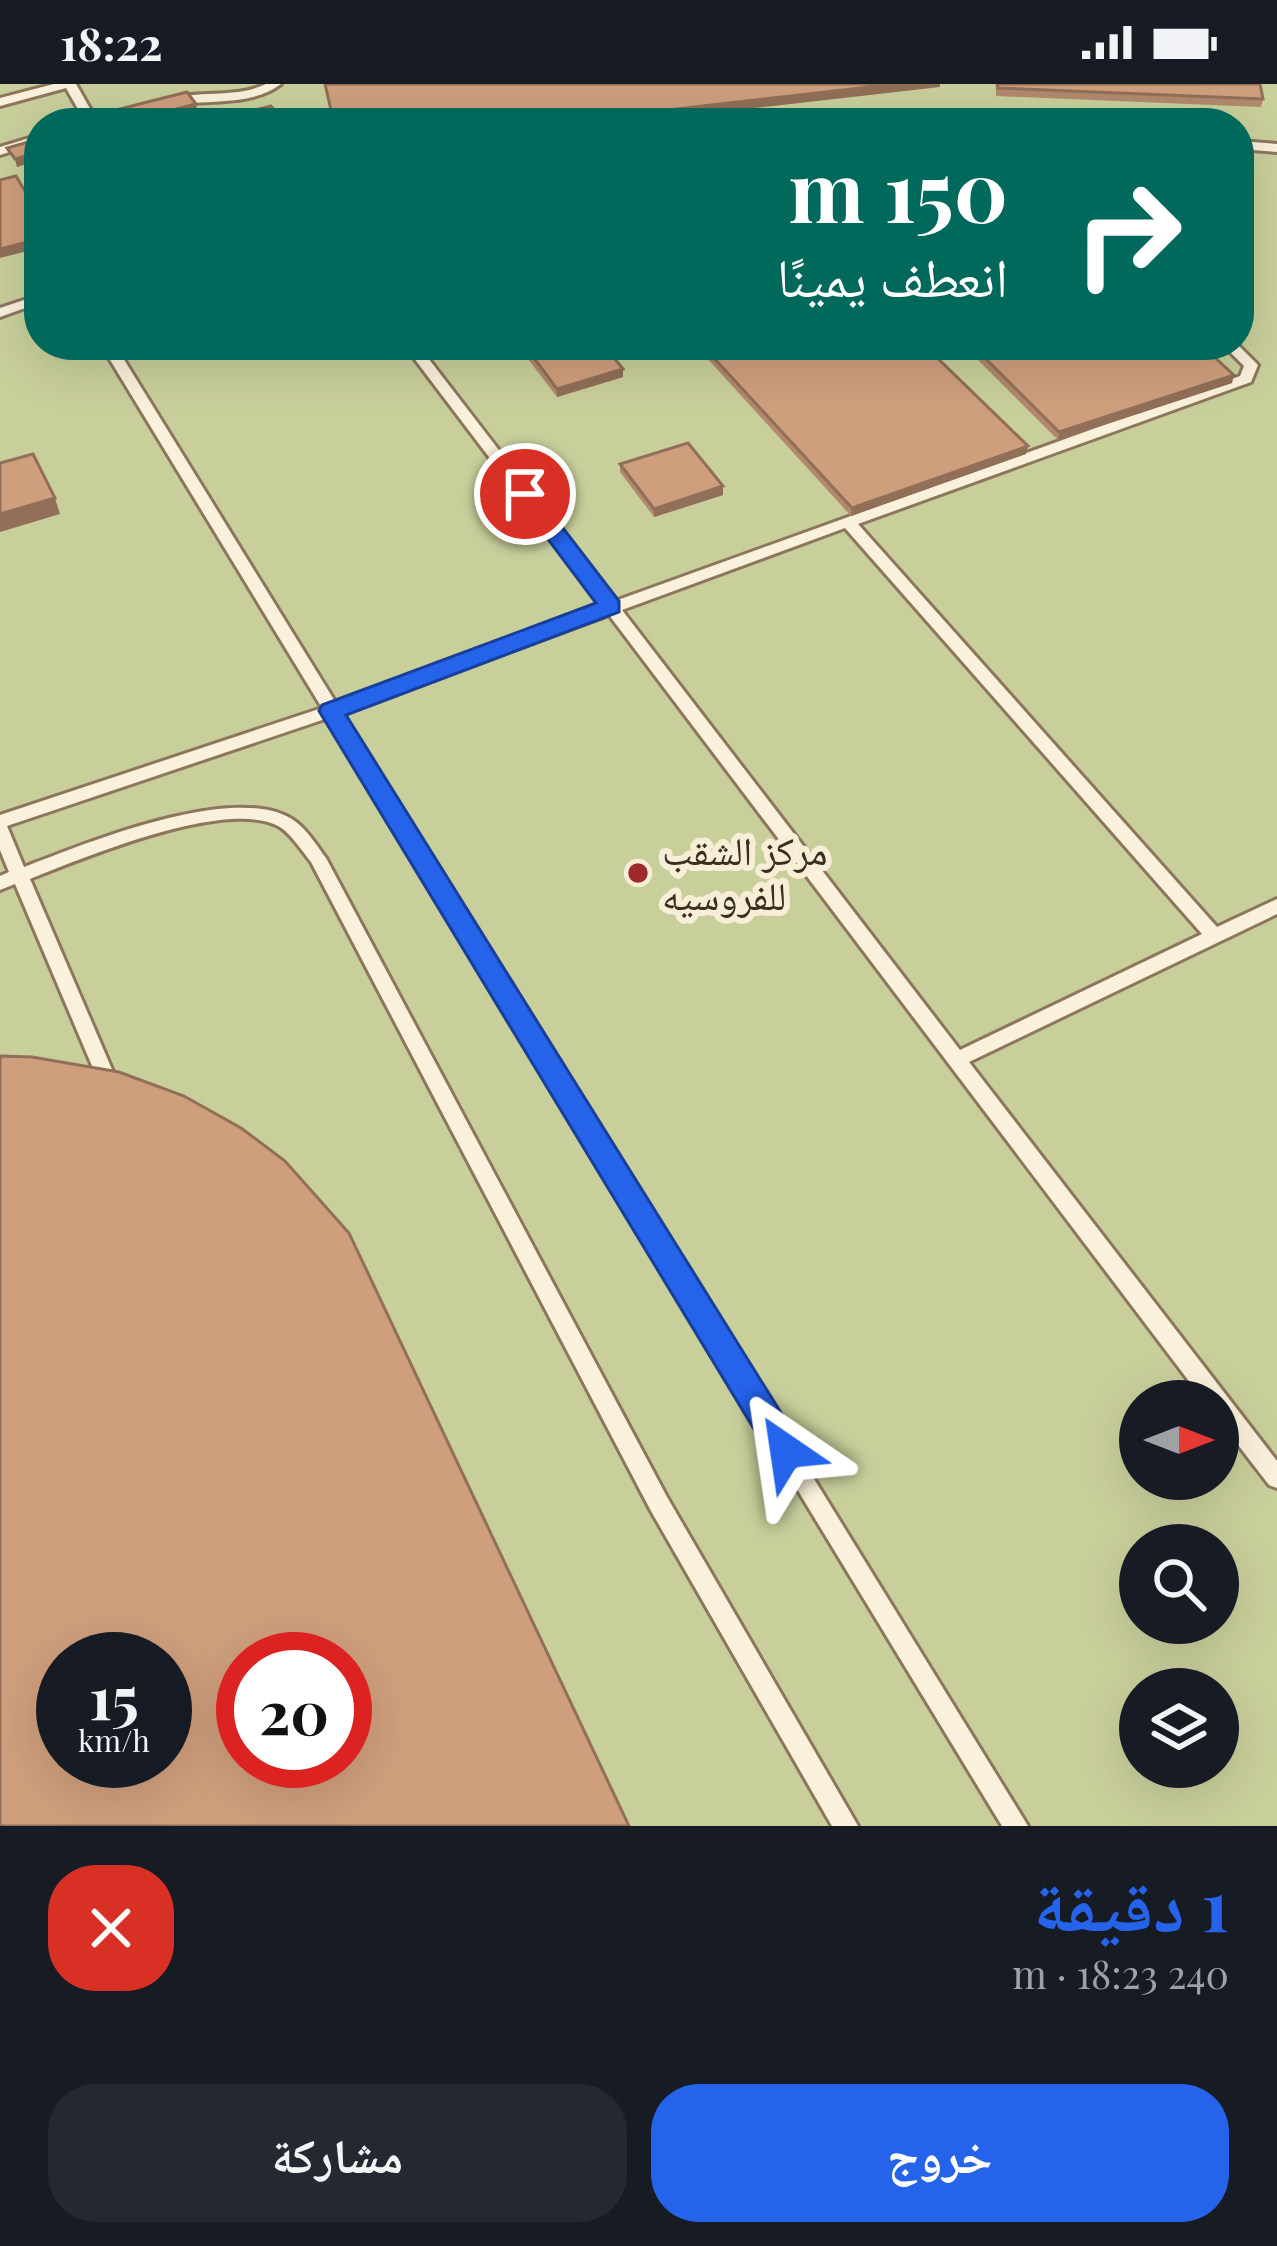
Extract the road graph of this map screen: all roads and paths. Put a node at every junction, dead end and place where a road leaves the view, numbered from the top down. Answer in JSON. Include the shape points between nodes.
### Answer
{"nodes":[{"id":1,"x":69,"y":84,"type":"edge"},
{"id":2,"x":275,"y":84,"type":"edge"},
{"id":3,"x":0,"y":102,"type":"edge"},
{"id":4,"x":161,"y":104,"type":"edge"},
{"id":5,"x":117,"y":360,"type":"edge"},
{"id":6,"x":422,"y":360,"type":"edge"},
{"id":7,"x":1246,"y":360,"type":"edge"},
{"id":8,"x":848,"y":522,"type":"junction"},
{"id":9,"x":611,"y":606,"type":"junction"},
{"id":10,"x":331,"y":711,"type":"junction"},
{"id":11,"x":0,"y":826,"type":"edge"},
{"id":12,"x":10,"y":879,"type":"edge"},
{"id":13,"x":1277,"y":906,"type":"edge"},
{"id":14,"x":1215,"y":937,"type":"junction"},
{"id":15,"x":956,"y":1060,"type":"junction"},
{"id":16,"x":105,"y":1074,"type":"edge"},
{"id":17,"x":1202,"y":1380,"type":"edge"},
{"id":18,"x":1239,"y":1428,"type":"edge"},
{"id":19,"x":1277,"y":1478,"type":"edge"},
{"id":20,"x":846,"y":1826,"type":"edge"},
{"id":21,"x":1016,"y":1826,"type":"edge"}],
"edges":[{"from":1,"to":3,"type":"lane"},
{"from":2,"to":4,"type":"lane","via":[[251,95]]},
{"from":5,"to":10,"type":"lane"},
{"from":6,"to":9,"type":"lane"},
{"from":7,"to":8,"type":"lane","via":[[1246,380]]},
{"from":8,"to":9,"type":"lane"},
{"from":8,"to":14,"type":"lane"},
{"from":9,"to":10,"type":"lane"},
{"from":9,"to":15,"type":"lane"},
{"from":10,"to":11,"type":"lane"},
{"from":10,"to":21,"type":"lane"},
{"from":11,"to":12,"type":"lane"},
{"from":12,"to":16,"type":"lane"},
{"from":12,"to":20,"type":"lane","via":[[196,816],[250,812],[285,822],[301,840],[659,1504]]},
{"from":13,"to":14,"type":"lane"},
{"from":14,"to":15,"type":"lane"},
{"from":15,"to":17,"type":"lane"},
{"from":18,"to":19,"type":"lane"}]}
